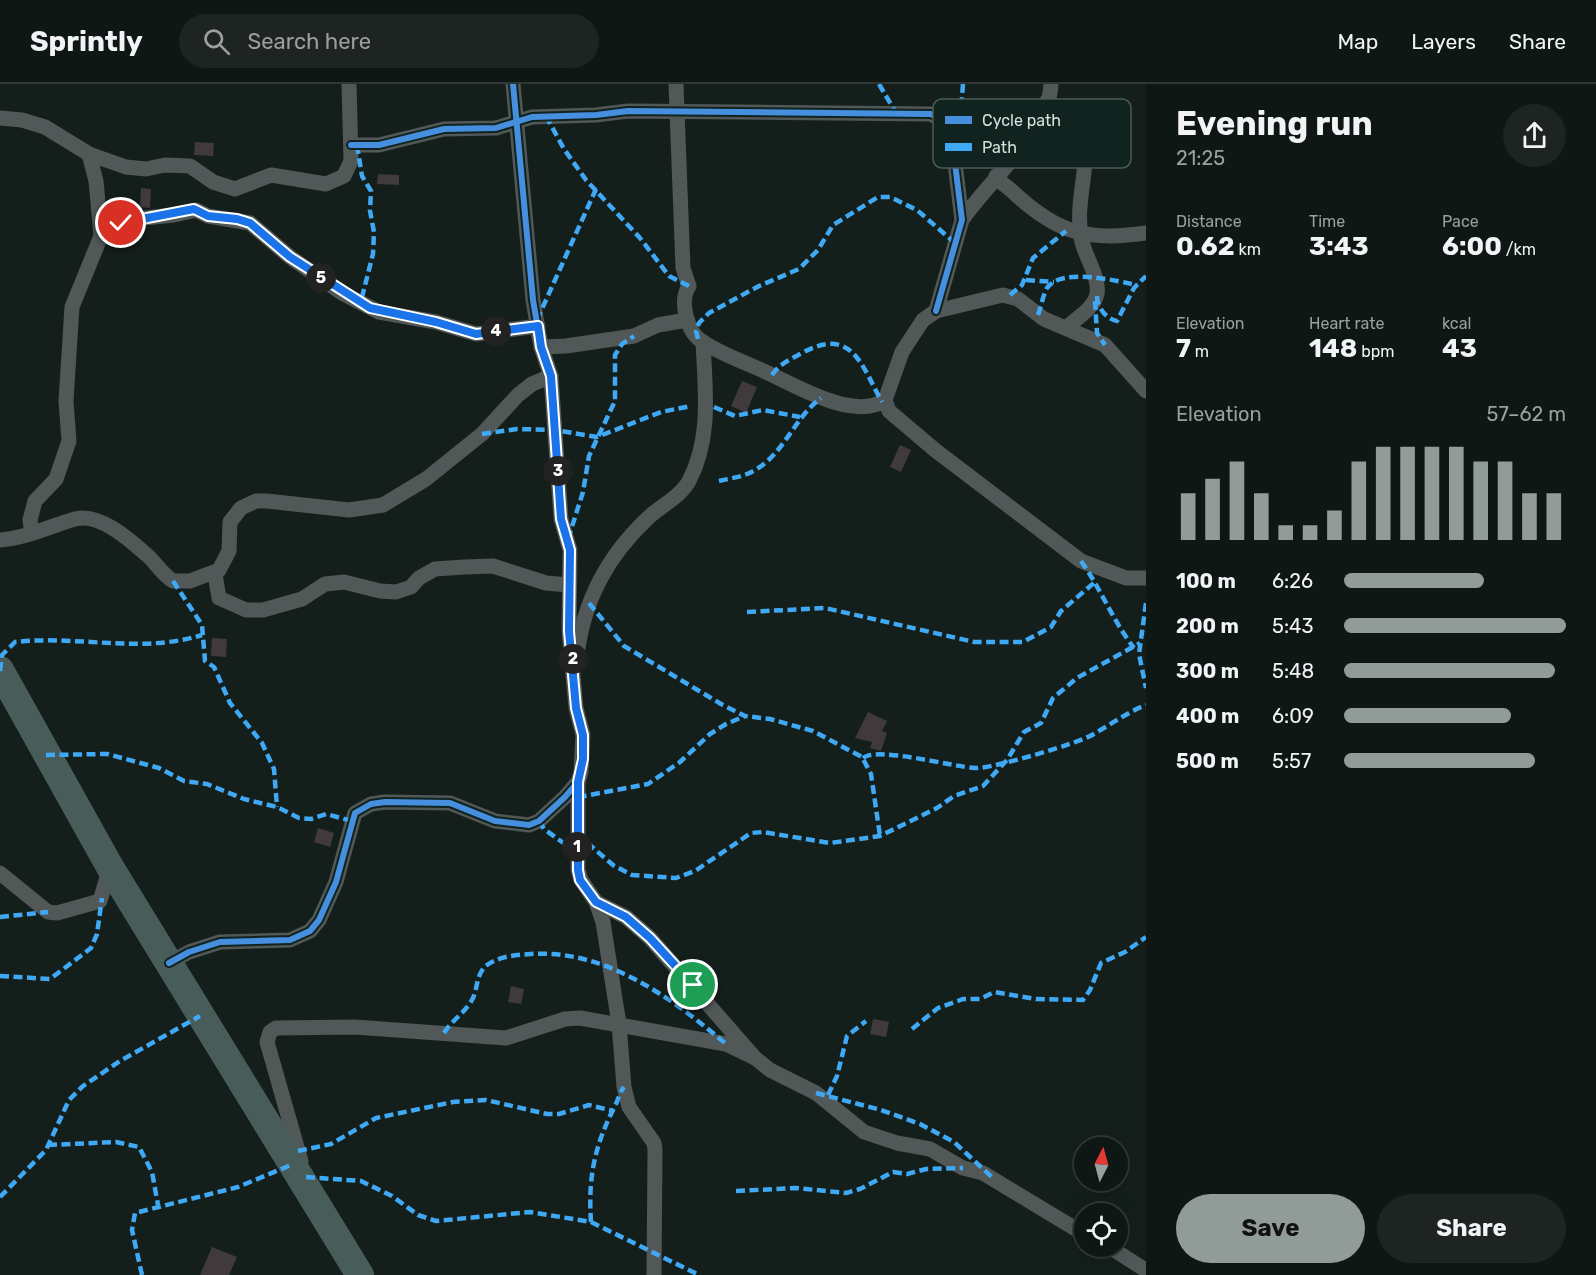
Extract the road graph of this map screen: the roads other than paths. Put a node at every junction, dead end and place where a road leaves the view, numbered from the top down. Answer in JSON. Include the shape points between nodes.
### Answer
{"nodes":[{"id":1,"x":349,"y":84,"type":"edge"},
{"id":2,"x":513,"y":84,"type":"edge"},
{"id":3,"x":676,"y":84,"type":"edge"},
{"id":4,"x":1051,"y":84,"type":"edge"},
{"id":5,"x":1047,"y":99,"type":"edge"},
{"id":6,"x":678,"y":109,"type":"junction"},
{"id":7,"x":933,"y":115,"type":"edge"},
{"id":8,"x":0,"y":118,"type":"edge"},
{"id":9,"x":517,"y":123,"type":"junction"},
{"id":10,"x":351,"y":145,"type":"junction"},
{"id":11,"x":88,"y":154,"type":"junction"},
{"id":12,"x":956,"y":168,"type":"edge"},
{"id":13,"x":1003,"y":168,"type":"edge"},
{"id":14,"x":1084,"y":168,"type":"edge"},
{"id":15,"x":996,"y":176,"type":"junction"},
{"id":16,"x":962,"y":220,"type":"junction"},
{"id":17,"x":1080,"y":233,"type":"junction"},
{"id":18,"x":1146,"y":233,"type":"edge"},
{"id":19,"x":101,"y":236,"type":"junction"},
{"id":20,"x":936,"y":311,"type":"junction"},
{"id":21,"x":687,"y":320,"type":"junction"},
{"id":22,"x":538,"y":326,"type":"junction"},
{"id":23,"x":1067,"y":327,"type":"junction"},
{"id":24,"x":703,"y":342,"type":"junction"},
{"id":25,"x":541,"y":347,"type":"junction"},
{"id":26,"x":551,"y":376,"type":"junction"},
{"id":27,"x":1146,"y":391,"type":"edge"},
{"id":28,"x":885,"y":400,"type":"junction"},
{"id":29,"x":32,"y":533,"type":"junction"},
{"id":30,"x":0,"y":540,"type":"edge"},
{"id":31,"x":219,"y":570,"type":"junction"},
{"id":32,"x":1146,"y":578,"type":"edge"},
{"id":33,"x":569,"y":585,"type":"junction"},
{"id":34,"x":0,"y":670,"type":"edge"},
{"id":35,"x":574,"y":673,"type":"junction"},
{"id":36,"x":578,"y":782,"type":"junction"},
{"id":37,"x":110,"y":867,"type":"junction"},
{"id":38,"x":0,"y":873,"type":"edge"},
{"id":39,"x":596,"y":902,"type":"junction"},
{"id":40,"x":170,"y":963,"type":"junction"},
{"id":41,"x":619,"y":1024,"type":"junction"},
{"id":42,"x":754,"y":1058,"type":"junction"},
{"id":43,"x":312,"y":1198,"type":"junction"},
{"id":44,"x":1074,"y":1228,"type":"edge"},
{"id":45,"x":1125,"y":1257,"type":"edge"},
{"id":46,"x":1144,"y":1269,"type":"edge"},
{"id":47,"x":360,"y":1275,"type":"edge"},
{"id":48,"x":654,"y":1275,"type":"edge"}],
"edges":[{"from":1,"to":10,"type":"street"},
{"from":2,"to":9,"type":"street"},
{"from":3,"to":6,"type":"street"},
{"from":4,"to":5,"type":"street"},
{"from":6,"to":7,"type":"street"},
{"from":6,"to":9,"type":"street","via":[[532,117]]},
{"from":6,"to":21,"type":"street","via":[[683,268],[689,286],[684,292]]},
{"from":8,"to":11,"type":"street","via":[[45,126]]},
{"from":9,"to":10,"type":"street","via":[[486,129],[439,130],[379,145]]},
{"from":9,"to":22,"type":"street"},
{"from":10,"to":11,"type":"street","via":[[348,169],[332,183],[316,184],[271,174],[235,189],[213,182],[190,166],[135,169]]},
{"from":11,"to":19,"type":"street","via":[[96,181]]},
{"from":12,"to":16,"type":"street"},
{"from":13,"to":15,"type":"street"},
{"from":14,"to":17,"type":"street"},
{"from":15,"to":16,"type":"street"},
{"from":15,"to":17,"type":"street","via":[[1050,223]]},
{"from":16,"to":20,"type":"street"},
{"from":17,"to":18,"type":"street"},
{"from":17,"to":23,"type":"street","via":[[1097,296],[1091,307]]},
{"from":19,"to":22,"type":"street","via":[[135,219],[196,210],[208,216],[250,223],[342,293],[379,312],[476,334]]},
{"from":19,"to":29,"type":"street","via":[[72,307],[66,401],[69,441],[56,479],[35,501],[30,520]]},
{"from":20,"to":23,"type":"street","via":[[1010,295],[1044,319]]},
{"from":20,"to":28,"type":"street","via":[[923,320],[902,351]]},
{"from":21,"to":24,"type":"street"},
{"from":21,"to":25,"type":"street","via":[[643,330],[634,336]]},
{"from":22,"to":25,"type":"street"},
{"from":23,"to":27,"type":"street","via":[[1105,345]]},
{"from":24,"to":28,"type":"street","via":[[821,398],[853,405],[875,405]]},
{"from":24,"to":35,"type":"street","via":[[703,446],[684,488],[616,550],[601,573],[582,625]]},
{"from":25,"to":26,"type":"street"},
{"from":26,"to":31,"type":"street","via":[[518,395],[482,434],[426,479],[383,505],[349,510],[278,501],[248,503],[230,522],[229,551]]},
{"from":26,"to":33,"type":"street","via":[[561,519],[570,550]]},
{"from":28,"to":32,"type":"street","via":[[889,411],[935,450],[1081,561],[1126,578]]},
{"from":29,"to":30,"type":"street"},
{"from":29,"to":31,"type":"street","via":[[77,518],[89,519],[122,535],[173,581],[200,579]]},
{"from":31,"to":33,"type":"street","via":[[215,573],[219,598],[254,611],[302,599],[335,583],[388,592],[403,590],[427,572],[448,568],[493,567],[546,583]]},
{"from":33,"to":35,"type":"street"},
{"from":34,"to":37,"type":"highway"},
{"from":35,"to":36,"type":"street","via":[[576,708],[583,735]]},
{"from":36,"to":39,"type":"street","via":[[578,870],[580,880]]},
{"from":36,"to":40,"type":"street","via":[[553,809],[529,825],[495,821],[450,804],[371,804],[355,813],[336,882],[310,932],[290,940],[220,942]]},
{"from":37,"to":38,"type":"street","via":[[100,901],[57,913],[48,912]]},
{"from":37,"to":40,"type":"highway"},
{"from":39,"to":41,"type":"street","via":[[603,922]]},
{"from":39,"to":42,"type":"street","via":[[626,917],[650,938]]},
{"from":40,"to":43,"type":"highway"},
{"from":41,"to":42,"type":"street","via":[[726,1044]]},
{"from":41,"to":43,"type":"street","via":[[565,1019],[506,1038],[355,1027],[276,1028],[267,1042]]},
{"from":41,"to":48,"type":"street","via":[[629,1107],[655,1150]]},
{"from":42,"to":44,"type":"street","via":[[816,1093],[864,1132],[930,1149],[963,1168],[983,1173]]},
{"from":43,"to":47,"type":"highway"},
{"from":45,"to":46,"type":"street"}]}
